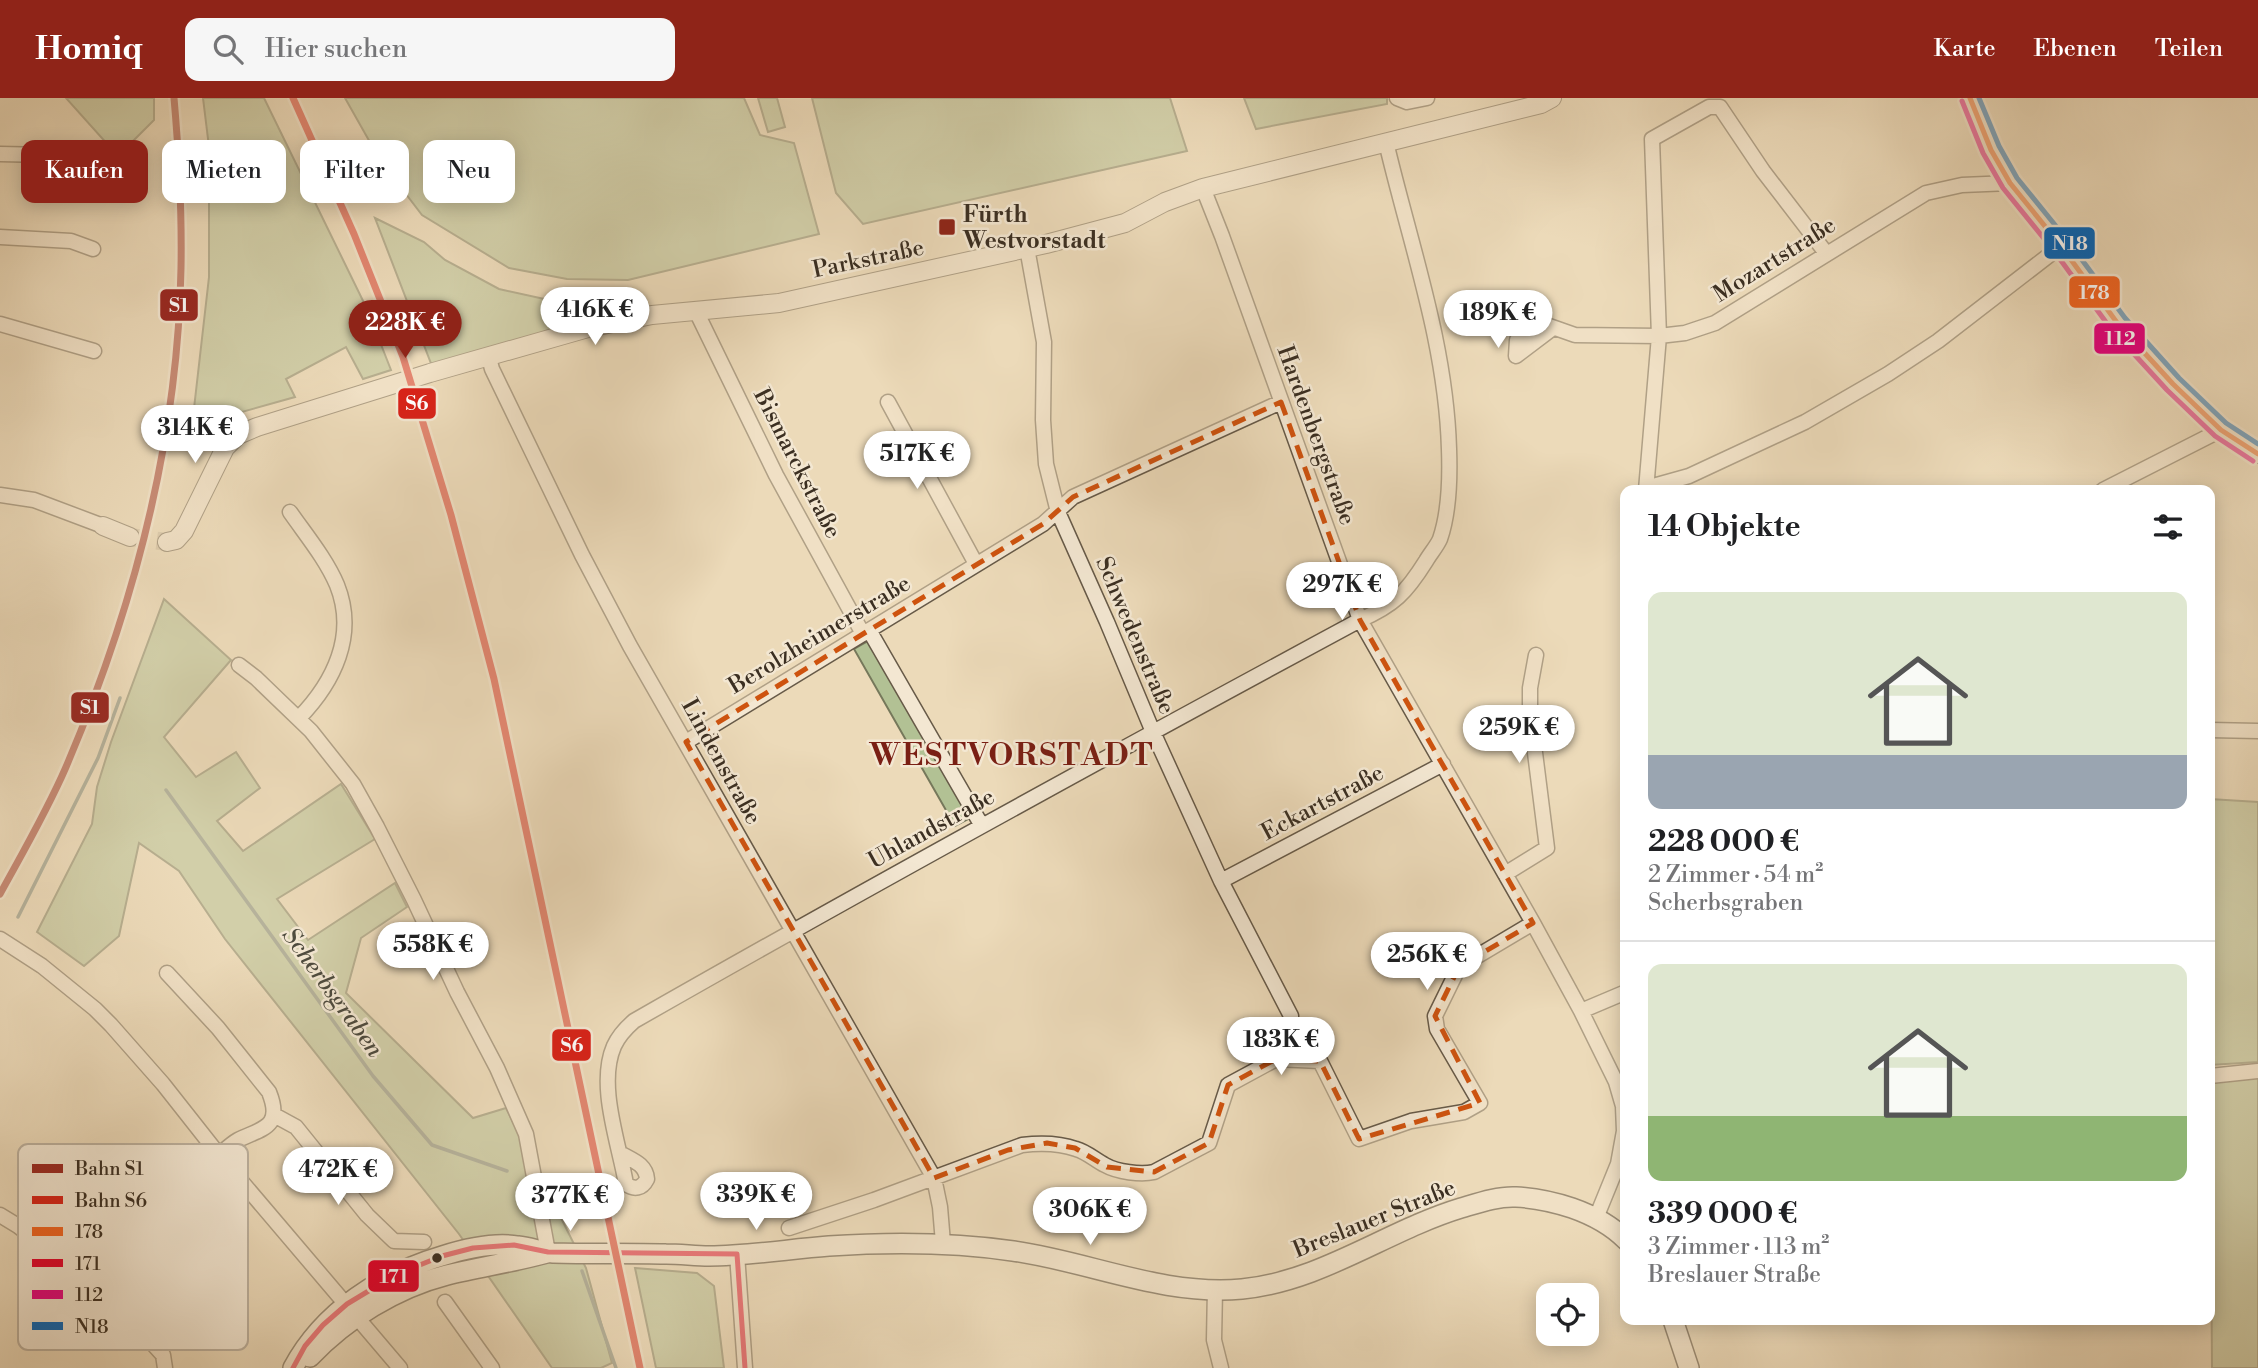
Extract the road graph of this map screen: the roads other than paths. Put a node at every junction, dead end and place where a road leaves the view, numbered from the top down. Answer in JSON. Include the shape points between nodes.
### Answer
{"nodes":[{"id":1,"x":1427,"y":98,"type":"edge"},
{"id":2,"x":1552,"y":98,"type":"edge"},
{"id":3,"x":1970,"y":98,"type":"edge"},
{"id":4,"x":1402,"y":100,"type":"edge"},
{"id":5,"x":1386,"y":142,"type":"junction"},
{"id":6,"x":0,"y":154,"type":"edge"},
{"id":7,"x":21,"y":154,"type":"edge"},
{"id":8,"x":2010,"y":183,"type":"junction"},
{"id":9,"x":1203,"y":188,"type":"junction"},
{"id":10,"x":0,"y":237,"type":"edge"},
{"id":11,"x":2061,"y":246,"type":"junction"},
{"id":12,"x":1027,"y":248,"type":"junction"},
{"id":13,"x":93,"y":249,"type":"dead end"},
{"id":14,"x":1826,"y":253,"type":"junction"},
{"id":15,"x":696,"y":311,"type":"junction"},
{"id":16,"x":0,"y":324,"type":"edge"},
{"id":17,"x":1552,"y":328,"type":"dead end"},
{"id":18,"x":1660,"y":336,"type":"junction"},
{"id":19,"x":94,"y":351,"type":"dead end"},
{"id":20,"x":489,"y":358,"type":"junction"},
{"id":21,"x":888,"y":402,"type":"dead end"},
{"id":22,"x":1281,"y":402,"type":"junction"},
{"id":23,"x":2221,"y":430,"type":"junction"},
{"id":24,"x":2258,"y":454,"type":"edge"},
{"id":25,"x":1646,"y":485,"type":"edge"},
{"id":26,"x":1659,"y":485,"type":"edge"},
{"id":27,"x":2113,"y":485,"type":"edge"},
{"id":28,"x":0,"y":495,"type":"edge"},
{"id":29,"x":290,"y":512,"type":"dead end"},
{"id":30,"x":1058,"y":512,"type":"junction"},
{"id":31,"x":103,"y":526,"type":"joint"},
{"id":32,"x":130,"y":537,"type":"tunnel mouth"},
{"id":33,"x":167,"y":542,"type":"dead end"},
{"id":34,"x":976,"y":564,"type":"junction"},
{"id":35,"x":1360,"y":621,"type":"junction"},
{"id":36,"x":866,"y":632,"type":"junction"},
{"id":37,"x":1536,"y":655,"type":"dead end"},
{"id":38,"x":239,"y":665,"type":"dead end"},
{"id":39,"x":299,"y":718,"type":"junction"},
{"id":40,"x":2215,"y":730,"type":"edge"},
{"id":41,"x":2258,"y":731,"type":"edge"},
{"id":42,"x":1153,"y":732,"type":"junction"},
{"id":43,"x":686,"y":742,"type":"junction"},
{"id":44,"x":1443,"y":764,"type":"junction"},
{"id":45,"x":982,"y":826,"type":"junction"},
{"id":46,"x":1505,"y":874,"type":"junction"},
{"id":47,"x":1221,"y":881,"type":"junction"},
{"id":48,"x":1534,"y":923,"type":"junction"},
{"id":49,"x":792,"y":931,"type":"junction"},
{"id":50,"x":0,"y":939,"type":"edge"},
{"id":51,"x":167,"y":973,"type":"dead end"},
{"id":52,"x":1620,"y":995,"type":"edge"},
{"id":53,"x":1581,"y":1011,"type":"junction"},
{"id":54,"x":1291,"y":1016,"type":"dead end"},
{"id":55,"x":2258,"y":1071,"type":"edge"},
{"id":56,"x":2215,"y":1075,"type":"edge"},
{"id":57,"x":1620,"y":1096,"type":"edge"},
{"id":58,"x":274,"y":1115,"type":"junction"},
{"id":59,"x":211,"y":1144,"type":"edge"},
{"id":60,"x":232,"y":1144,"type":"edge"},
{"id":61,"x":620,"y":1153,"type":"dead end"},
{"id":62,"x":1620,"y":1153,"type":"edge"},
{"id":63,"x":934,"y":1178,"type":"junction"},
{"id":64,"x":248,"y":1188,"type":"edge"},
{"id":65,"x":0,"y":1215,"type":"edge"},
{"id":66,"x":1596,"y":1218,"type":"junction"},
{"id":67,"x":18,"y":1226,"type":"edge"},
{"id":68,"x":789,"y":1228,"type":"dead end"},
{"id":69,"x":1620,"y":1236,"type":"edge"},
{"id":70,"x":424,"y":1242,"type":"dead end"},
{"id":71,"x":943,"y":1243,"type":"junction"},
{"id":72,"x":548,"y":1252,"type":"junction"},
{"id":73,"x":737,"y":1254,"type":"junction"},
{"id":74,"x":1215,"y":1289,"type":"junction"},
{"id":75,"x":445,"y":1302,"type":"dead end"},
{"id":76,"x":352,"y":1310,"type":"junction"},
{"id":77,"x":1675,"y":1325,"type":"edge"},
{"id":78,"x":158,"y":1350,"type":"edge"},
{"id":79,"x":165,"y":1368,"type":"edge"},
{"id":80,"x":293,"y":1368,"type":"edge"},
{"id":81,"x":300,"y":1368,"type":"edge"},
{"id":82,"x":400,"y":1368,"type":"edge"},
{"id":83,"x":492,"y":1368,"type":"edge"},
{"id":84,"x":745,"y":1368,"type":"edge"},
{"id":85,"x":1222,"y":1368,"type":"edge"},
{"id":86,"x":1689,"y":1368,"type":"edge"}],
"edges":[{"from":1,"to":4,"type":"street"},
{"from":2,"to":5,"type":"street","name":"Parkstraße"},
{"from":3,"to":8,"type":"street"},
{"from":5,"to":9,"type":"street","name":"Parkstraße"},
{"from":5,"to":35,"type":"street","name":"Uhlandstraße","via":[[1443,376],[1450,483],[1440,539],[1411,585],[1387,608]]},
{"from":6,"to":7,"type":"street"},
{"from":8,"to":11,"type":"street"},
{"from":8,"to":14,"type":"street","name":"Mozartstraße","via":[[1962,185],[1926,193]]},
{"from":9,"to":12,"type":"street","name":"Parkstraße","via":[[1125,223]]},
{"from":9,"to":22,"type":"street","name":"Hardenbergstraße"},
{"from":10,"to":13,"type":"street","via":[[71,240]]},
{"from":11,"to":23,"type":"street","via":[[2118,324]]},
{"from":11,"to":26,"type":"street","via":[[1888,374],[1805,422],[1689,476]]},
{"from":12,"to":15,"type":"street","name":"Parkstraße","via":[[779,303]]},
{"from":12,"to":30,"type":"street","name":"Schwedenstraße","via":[[1044,342],[1046,464]]},
{"from":14,"to":18,"type":"street","name":"Mozartstraße","via":[[1715,323]]},
{"from":14,"to":18,"type":"street","via":[[1720,107],[1709,107],[1652,139]]},
{"from":15,"to":20,"type":"street","name":"Parkstraße","via":[[588,328]]},
{"from":15,"to":36,"type":"street","name":"Bismarckstraße","via":[[776,475]]},
{"from":16,"to":19,"type":"street"},
{"from":17,"to":18,"type":"street","name":"Mozartstraße","via":[[1575,335]]},
{"from":18,"to":25,"type":"street"},
{"from":20,"to":33,"type":"street","name":"Parkstraße","via":[[237,435],[219,459],[184,531]]},
{"from":20,"to":43,"type":"street","name":"Lindenstraße","via":[[582,555]]},
{"from":21,"to":34,"type":"street"},
{"from":22,"to":30,"type":"street","name":"Berolzheimerstraße","via":[[1073,497]]},
{"from":22,"to":35,"type":"street","name":"Hardenbergstraße"},
{"from":23,"to":24,"type":"street"},
{"from":23,"to":27,"type":"street"},
{"from":28,"to":31,"type":"street","via":[[34,500]]},
{"from":29,"to":39,"type":"street","via":[[336,584],[344,620],[340,656],[326,685]]},
{"from":30,"to":34,"type":"street","name":"Berolzheimerstraße"},
{"from":30,"to":42,"type":"street","name":"Schwedenstraße"},
{"from":31,"to":32,"type":"street"},
{"from":34,"to":36,"type":"street","name":"Berolzheimerstraße"},
{"from":35,"to":42,"type":"street","name":"Uhlandstraße"},
{"from":35,"to":44,"type":"street","name":"Hardenbergstraße"},
{"from":36,"to":43,"type":"street","name":"Berolzheimerstraße"},
{"from":36,"to":45,"type":"street","name":"Bismarckstraße"},
{"from":37,"to":46,"type":"street","via":[[1530,713],[1547,848]]},
{"from":38,"to":39,"type":"street"},
{"from":39,"to":72,"type":"street","via":[[353,784],[497,1068],[526,1134]]},
{"from":40,"to":41,"type":"street"},
{"from":42,"to":45,"type":"street","name":"Uhlandstraße"},
{"from":42,"to":47,"type":"street","name":"Schwedenstraße"},
{"from":43,"to":49,"type":"street","name":"Lindenstraße"},
{"from":44,"to":46,"type":"street","name":"Hardenbergstraße"},
{"from":44,"to":47,"type":"street","name":"Eckartstraße"},
{"from":45,"to":49,"type":"street","name":"Uhlandstraße"},
{"from":46,"to":48,"type":"street","name":"Hardenbergstraße"},
{"from":47,"to":54,"type":"street","name":"Schwedenstraße"},
{"from":48,"to":53,"type":"street","name":"Hardenbergstraße"},
{"from":48,"to":63,"type":"street","via":[[1459,967],[1435,1016],[1437,1030],[1480,1103],[1464,1112],[1411,1121],[1359,1139],[1320,1061],[1276,1059],[1228,1085],[1209,1143],[1154,1172],[1107,1167],[1075,1148],[1046,1143],[1022,1146]]},
{"from":49,"to":61,"type":"street","name":"Uhlandstraße","via":[[622,1032],[609,1062],[608,1080]]},
{"from":49,"to":63,"type":"street","name":"Lindenstraße"},
{"from":50,"to":59,"type":"street","via":[[95,1009]]},
{"from":51,"to":58,"type":"street","via":[[270,1092]]},
{"from":52,"to":53,"type":"street"},
{"from":53,"to":57,"type":"street","name":"Hardenbergstraße"},
{"from":55,"to":56,"type":"street"},
{"from":58,"to":60,"type":"street","via":[[257,1134]]},
{"from":58,"to":70,"type":"street","via":[[296,1127],[367,1215],[394,1241]]},
{"from":62,"to":66,"type":"street","name":"Hardenbergstraße"},
{"from":63,"to":68,"type":"street"},
{"from":63,"to":71,"type":"street","name":"Lindenstraße"},
{"from":64,"to":76,"type":"street"},
{"from":65,"to":67,"type":"street"},
{"from":66,"to":69,"type":"main road","name":"Breslauer Straße"},
{"from":66,"to":74,"type":"main road","name":"Breslauer Straße","via":[[1553,1202],[1513,1197],[1474,1204],[1432,1217],[1310,1273],[1244,1289]]},
{"from":71,"to":73,"type":"main road","name":"Breslauer Straße"},
{"from":71,"to":74,"type":"main road","name":"Breslauer Straße","via":[[1015,1251],[1149,1283]]},
{"from":72,"to":73,"type":"main road","name":"Breslauer Straße"},
{"from":72,"to":76,"type":"main road","name":"Breslauer Straße","via":[[429,1281]]},
{"from":73,"to":84,"type":"street"},
{"from":74,"to":85,"type":"street","via":[[1214,1340]]},
{"from":75,"to":83,"type":"street"},
{"from":76,"to":80,"type":"main road","name":"Breslauer Straße","via":[[323,1325]]},
{"from":76,"to":81,"type":"main road","name":"Breslauer Straße"},
{"from":76,"to":82,"type":"street"},
{"from":77,"to":86,"type":"main road"},
{"from":78,"to":79,"type":"street"}]}
